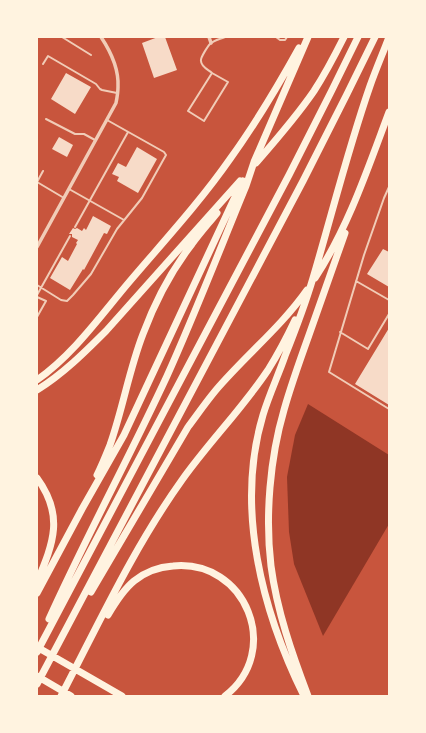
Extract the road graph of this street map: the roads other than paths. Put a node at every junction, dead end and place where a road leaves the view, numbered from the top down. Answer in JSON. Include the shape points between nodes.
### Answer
{"nodes":[{"id":1,"x":62,"y":37,"type":"edge"},
{"id":2,"x":101,"y":37,"type":"edge"},
{"id":3,"x":209,"y":37,"type":"edge"},
{"id":4,"x":225,"y":37,"type":"edge"},
{"id":5,"x":276,"y":37,"type":"edge"},
{"id":6,"x":287,"y":37,"type":"edge"},
{"id":7,"x":305,"y":37,"type":"edge"},
{"id":8,"x":308,"y":37,"type":"edge"},
{"id":9,"x":344,"y":37,"type":"edge"},
{"id":10,"x":358,"y":37,"type":"edge"},
{"id":11,"x":375,"y":37,"type":"edge"},
{"id":12,"x":389,"y":37,"type":"edge"},
{"id":13,"x":211,"y":43,"type":"junction"},
{"id":14,"x":91,"y":55,"type":"dead end"},
{"id":15,"x":43,"y":64,"type":"dead end"},
{"id":16,"x":212,"y":73,"type":"junction"},
{"id":17,"x":118,"y":93,"type":"junction"},
{"id":18,"x":389,"y":112,"type":"edge"},
{"id":19,"x":46,"y":119,"type":"dead end"},
{"id":20,"x":107,"y":120,"type":"junction"},
{"id":21,"x":128,"y":132,"type":"junction"},
{"id":22,"x":96,"y":140,"type":"junction"},
{"id":23,"x":256,"y":161,"type":"junction"},
{"id":24,"x":43,"y":171,"type":"dead end"},
{"id":25,"x":365,"y":176,"type":"junction"},
{"id":26,"x":37,"y":182,"type":"edge"},
{"id":27,"x":389,"y":187,"type":"edge"},
{"id":28,"x":69,"y":189,"type":"junction"},
{"id":29,"x":64,"y":198,"type":"junction"},
{"id":30,"x":89,"y":201,"type":"junction"},
{"id":31,"x":124,"y":220,"type":"junction"},
{"id":32,"x":75,"y":226,"type":"dead end"},
{"id":33,"x":37,"y":236,"type":"edge"},
{"id":34,"x":70,"y":236,"type":"dead end"},
{"id":35,"x":41,"y":239,"type":"junction"},
{"id":36,"x":37,"y":247,"type":"edge"},
{"id":37,"x":320,"y":266,"type":"junction"},
{"id":38,"x":356,"y":281,"type":"junction"},
{"id":39,"x":37,"y":285,"type":"edge"},
{"id":40,"x":41,"y":287,"type":"junction"},
{"id":41,"x":37,"y":296,"type":"edge"},
{"id":42,"x":389,"y":300,"type":"edge"},
{"id":43,"x":389,"y":314,"type":"edge"},
{"id":44,"x":37,"y":318,"type":"edge"},
{"id":45,"x":340,"y":332,"type":"junction"},
{"id":46,"x":37,"y":380,"type":"edge"},
{"id":47,"x":37,"y":390,"type":"edge"},
{"id":48,"x":389,"y":409,"type":"edge"},
{"id":49,"x":37,"y":478,"type":"edge"},
{"id":50,"x":82,"y":509,"type":"junction"},
{"id":51,"x":37,"y":582,"type":"edge"},
{"id":52,"x":37,"y":593,"type":"edge"},
{"id":53,"x":58,"y":645,"type":"junction"},
{"id":54,"x":37,"y":647,"type":"edge"},
{"id":55,"x":37,"y":652,"type":"edge"},
{"id":56,"x":82,"y":656,"type":"junction"},
{"id":57,"x":37,"y":676,"type":"edge"},
{"id":58,"x":89,"y":677,"type":"junction"},
{"id":59,"x":37,"y":684,"type":"edge"},
{"id":60,"x":61,"y":696,"type":"edge"},
{"id":61,"x":72,"y":696,"type":"edge"},
{"id":62,"x":122,"y":696,"type":"edge"},
{"id":63,"x":128,"y":696,"type":"edge"},
{"id":64,"x":225,"y":696,"type":"edge"},
{"id":65,"x":304,"y":696,"type":"edge"},
{"id":66,"x":308,"y":696,"type":"edge"}],
"edges":[{"from":1,"to":14,"type":"lane"},
{"from":2,"to":17,"type":"street","via":[[116,65]]},
{"from":3,"to":13,"type":"street"},
{"from":4,"to":13,"type":"lane"},
{"from":5,"to":6,"type":"lane","via":[[282,40]]},
{"from":7,"to":46,"type":"highway","via":[[267,103],[210,186],[83,337],[56,365]]},
{"from":8,"to":23,"type":"highway"},
{"from":9,"to":23,"type":"highway","via":[[314,91]]},
{"from":10,"to":55,"type":"highway","via":[[289,175]]},
{"from":11,"to":53,"type":"highway","via":[[303,181]]},
{"from":12,"to":37,"type":"highway","via":[[363,108]]},
{"from":13,"to":16,"type":"lane","via":[[201,61]]},
{"from":15,"to":17,"type":"lane","via":[[48,56],[96,84],[100,89]]},
{"from":16,"to":16,"type":"lane","via":[[228,82],[204,121],[188,111]]},
{"from":17,"to":20,"type":"street"},
{"from":18,"to":25,"type":"highway"},
{"from":19,"to":22,"type":"lane","via":[[75,134],[84,134]]},
{"from":20,"to":21,"type":"lane"},
{"from":20,"to":22,"type":"street"},
{"from":21,"to":30,"type":"lane"},
{"from":21,"to":31,"type":"lane","via":[[166,155],[142,198]]},
{"from":22,"to":28,"type":"street"},
{"from":23,"to":47,"type":"highway","via":[[106,331],[64,370]]},
{"from":23,"to":50,"type":"highway","via":[[234,199],[124,435]]},
{"from":23,"to":50,"type":"highway","via":[[192,243],[151,313],[131,369],[110,444]]},
{"from":23,"to":54,"type":"highway","via":[[166,376],[69,575]]},
{"from":24,"to":26,"type":"lane"},
{"from":25,"to":37,"type":"highway","via":[[342,229]]},
{"from":25,"to":66,"type":"highway","via":[[283,411],[270,485],[270,541],[274,584],[288,638]]},
{"from":26,"to":29,"type":"lane"},
{"from":27,"to":38,"type":"lane"},
{"from":28,"to":29,"type":"street"},
{"from":28,"to":30,"type":"lane"},
{"from":29,"to":35,"type":"street"},
{"from":30,"to":31,"type":"lane"},
{"from":30,"to":32,"type":"lane"},
{"from":31,"to":40,"type":"lane","via":[[91,274],[70,298],[61,300]]},
{"from":33,"to":35,"type":"lane"},
{"from":34,"to":40,"type":"lane"},
{"from":35,"to":36,"type":"street"},
{"from":37,"to":53,"type":"highway","via":[[306,292],[289,313],[216,390],[188,427]]},
{"from":37,"to":56,"type":"highway","via":[[278,353],[256,387],[182,480],[153,524],[127,568]]},
{"from":37,"to":65,"type":"highway","via":[[263,414],[256,442],[251,505],[258,562],[270,609],[293,675]]},
{"from":38,"to":42,"type":"lane"},
{"from":38,"to":45,"type":"lane"},
{"from":39,"to":40,"type":"lane"},
{"from":40,"to":41,"type":"lane"},
{"from":41,"to":44,"type":"lane","via":[[46,301]]},
{"from":43,"to":45,"type":"lane","via":[[368,349]]},
{"from":45,"to":48,"type":"lane","via":[[329,372]]},
{"from":49,"to":51,"type":"highway","via":[[50,499],[54,523],[51,546]]},
{"from":50,"to":52,"type":"highway"},
{"from":53,"to":59,"type":"highway"},
{"from":54,"to":58,"type":"highway"},
{"from":56,"to":60,"type":"highway"},
{"from":56,"to":64,"type":"highway","via":[[120,597],[140,577],[167,566],[199,568],[217,575],[230,585],[242,600],[251,620],[253,645],[248,664],[240,681]]},
{"from":57,"to":61,"type":"highway"},
{"from":58,"to":62,"type":"highway"},
{"from":58,"to":63,"type":"highway"}]}
